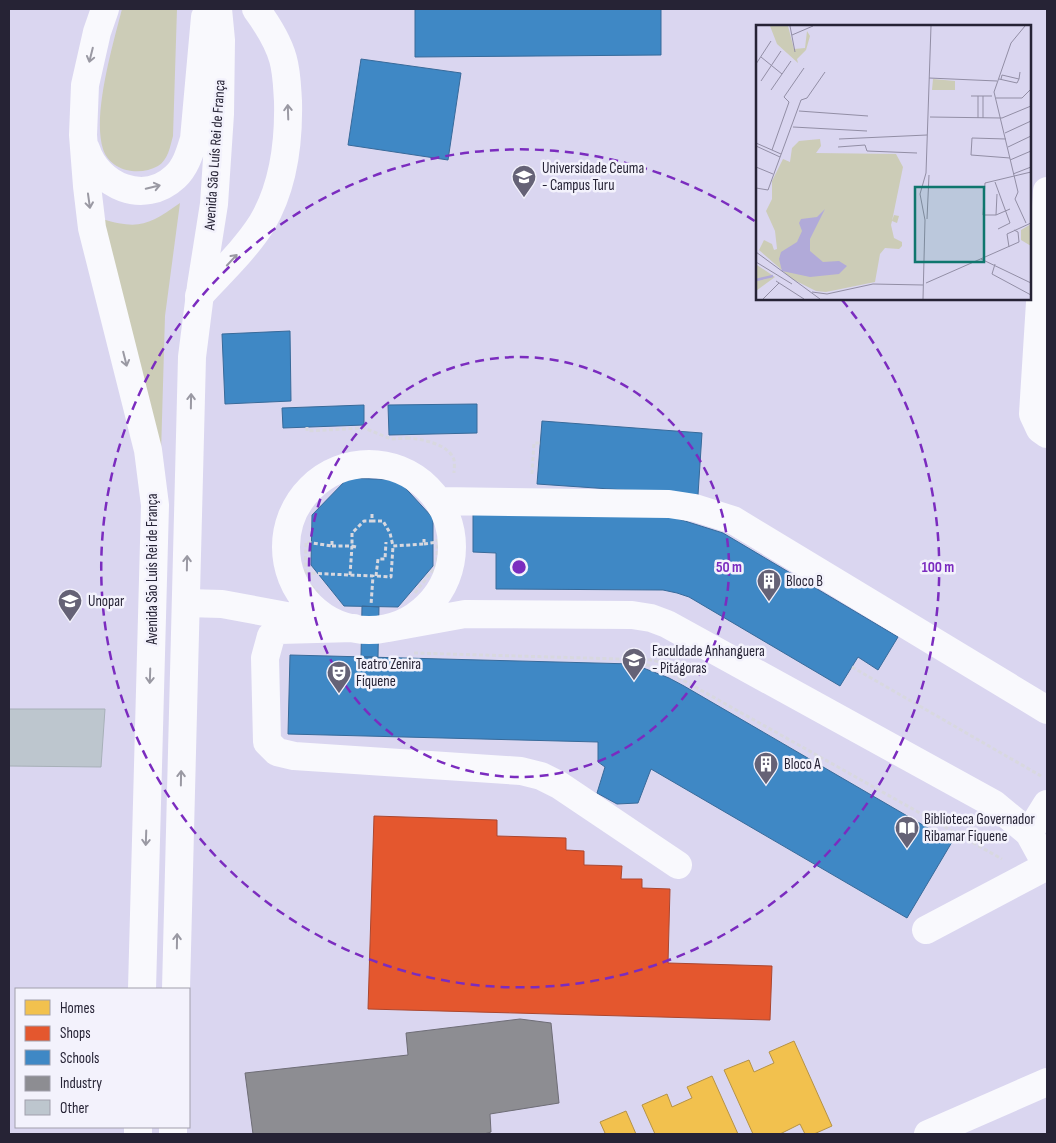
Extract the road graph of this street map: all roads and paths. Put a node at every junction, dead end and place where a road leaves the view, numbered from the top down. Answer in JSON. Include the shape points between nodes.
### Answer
{"nodes":[{"id":1,"x":105,"y":9,"type":"edge"},
{"id":2,"x":205,"y":9,"type":"edge"},
{"id":3,"x":218,"y":9,"type":"edge"},
{"id":4,"x":256,"y":9,"type":"edge"},
{"id":5,"x":83,"y":135,"type":"junction"},
{"id":6,"x":1047,"y":191,"type":"edge"},
{"id":7,"x":199,"y":296,"type":"junction"},
{"id":8,"x":306,"y":427,"type":"dead end"},
{"id":9,"x":1047,"y":434,"type":"edge"},
{"id":10,"x":540,"y":443,"type":"dead end"},
{"id":11,"x":464,"y":474,"type":"dead end"},
{"id":12,"x":532,"y":477,"type":"dead end"},
{"id":13,"x":438,"y":501,"type":"junction"},
{"id":14,"x":372,"y":514,"type":"dead end"},
{"id":15,"x":372,"y":521,"type":"junction"},
{"id":16,"x":424,"y":538,"type":"dead end"},
{"id":17,"x":386,"y":542,"type":"dead end"},
{"id":18,"x":424,"y":544,"type":"junction"},
{"id":19,"x":393,"y":546,"type":"junction"},
{"id":20,"x":354,"y":547,"type":"junction"},
{"id":21,"x":305,"y":573,"type":"junction"},
{"id":22,"x":350,"y":575,"type":"junction"},
{"id":23,"x":375,"y":576,"type":"junction"},
{"id":24,"x":412,"y":596,"type":"dead end"},
{"id":25,"x":324,"y":598,"type":"dead end"},
{"id":26,"x":186,"y":603,"type":"junction"},
{"id":27,"x":371,"y":622,"type":"junction"},
{"id":28,"x":409,"y":653,"type":"dead end"},
{"id":29,"x":628,"y":660,"type":"junction"},
{"id":30,"x":852,"y":667,"type":"dead end"},
{"id":31,"x":672,"y":674,"type":"junction"},
{"id":32,"x":1047,"y":710,"type":"edge"},
{"id":33,"x":1040,"y":776,"type":"dead end"},
{"id":34,"x":1047,"y":804,"type":"edge"},
{"id":35,"x":1029,"y":833,"type":"junction"},
{"id":36,"x":678,"y":864,"type":"dead end"},
{"id":37,"x":1003,"y":866,"type":"dead end"},
{"id":38,"x":1047,"y":866,"type":"edge"},
{"id":39,"x":926,"y":930,"type":"dead end"},
{"id":40,"x":142,"y":988,"type":"edge"},
{"id":41,"x":176,"y":988,"type":"edge"},
{"id":42,"x":1047,"y":1082,"type":"edge"},
{"id":43,"x":1047,"y":1103,"type":"edge"},
{"id":44,"x":996,"y":1104,"type":"junction"},
{"id":45,"x":928,"y":1134,"type":"edge"}],
"edges":[{"from":1,"to":5,"type":"main road","name":"Avenida São Luís Rei de França","one_way":true,"via":[[84,85]]},
{"from":5,"to":2,"type":"main road","one_way":true,"via":[[97,170],[118,186],[150,189],[176,176],[194,139]]},
{"from":3,"to":7,"type":"main road","name":"Avenida São Luís Rei de França","via":[[221,40],[217,160],[214,204]]},
{"from":7,"to":4,"type":"main road","one_way":true,"via":[[261,223],[280,182],[287,143],[287,79],[276,41]]},
{"from":5,"to":40,"type":"main road","name":"Avenida São Luís Rei de França","one_way":true,"via":[[92,228],[148,450],[155,505]]},
{"from":6,"to":9,"type":"main road","via":[[1033,414],[1040,429]]},
{"from":26,"to":7,"type":"main road","name":"Avenida São Luís Rei de França","one_way":true,"via":[[192,357]]},
{"from":8,"to":11,"type":"path","via":[[306,430],[364,428],[391,439],[407,436],[423,439],[445,449],[454,460],[454,473]]},
{"from":10,"to":12,"type":"path","via":[[534,443]]},
{"from":13,"to":27,"type":"main road","via":[[448,519],[452,538],[449,572],[442,588],[419,614],[404,622]]},
{"from":13,"to":27,"type":"main road","via":[[426,486],[409,474],[370,464],[350,466],[331,473],[314,485],[291,517],[286,555],[289,572],[302,595],[320,615],[336,623]]},
{"from":13,"to":32,"type":"main road","via":[[669,504],[733,520]]},
{"from":14,"to":15,"type":"path"},
{"from":15,"to":19,"type":"path","via":[[382,521],[390,532]]},
{"from":15,"to":20,"type":"path","via":[[364,521],[352,533]]},
{"from":16,"to":18,"type":"path"},
{"from":17,"to":23,"type":"path","via":[[385,559],[378,559]]},
{"from":18,"to":19,"type":"path","via":[[408,542]]},
{"from":18,"to":24,"type":"path","via":[[437,541],[437,564]]},
{"from":19,"to":23,"type":"path","via":[[391,577]]},
{"from":20,"to":21,"type":"path","via":[[306,542]]},
{"from":20,"to":22,"type":"path"},
{"from":21,"to":22,"type":"path"},
{"from":21,"to":25,"type":"path","via":[[305,580]]},
{"from":22,"to":23,"type":"path"},
{"from":23,"to":27,"type":"path"},
{"from":26,"to":27,"type":"main road","via":[[222,604]]},
{"from":41,"to":26,"type":"main road","name":"Avenida São Luís Rei de França","one_way":true},
{"from":27,"to":35,"type":"main road","via":[[465,614],[632,615],[651,618],[994,804]]},
{"from":27,"to":36,"type":"main road","via":[[279,630],[271,636],[266,658],[267,742],[277,752],[294,756],[521,771],[541,776]]},
{"from":28,"to":29,"type":"path"},
{"from":29,"to":31,"type":"path"},
{"from":29,"to":31,"type":"path","via":[[654,660],[674,669]]},
{"from":30,"to":33,"type":"path"},
{"from":31,"to":37,"type":"path","via":[[1002,860]]},
{"from":34,"to":35,"type":"main road"},
{"from":35,"to":38,"type":"main road"},
{"from":38,"to":39,"type":"main road"},
{"from":42,"to":44,"type":"main road"},
{"from":43,"to":44,"type":"main road"},
{"from":44,"to":45,"type":"main road"}]}
